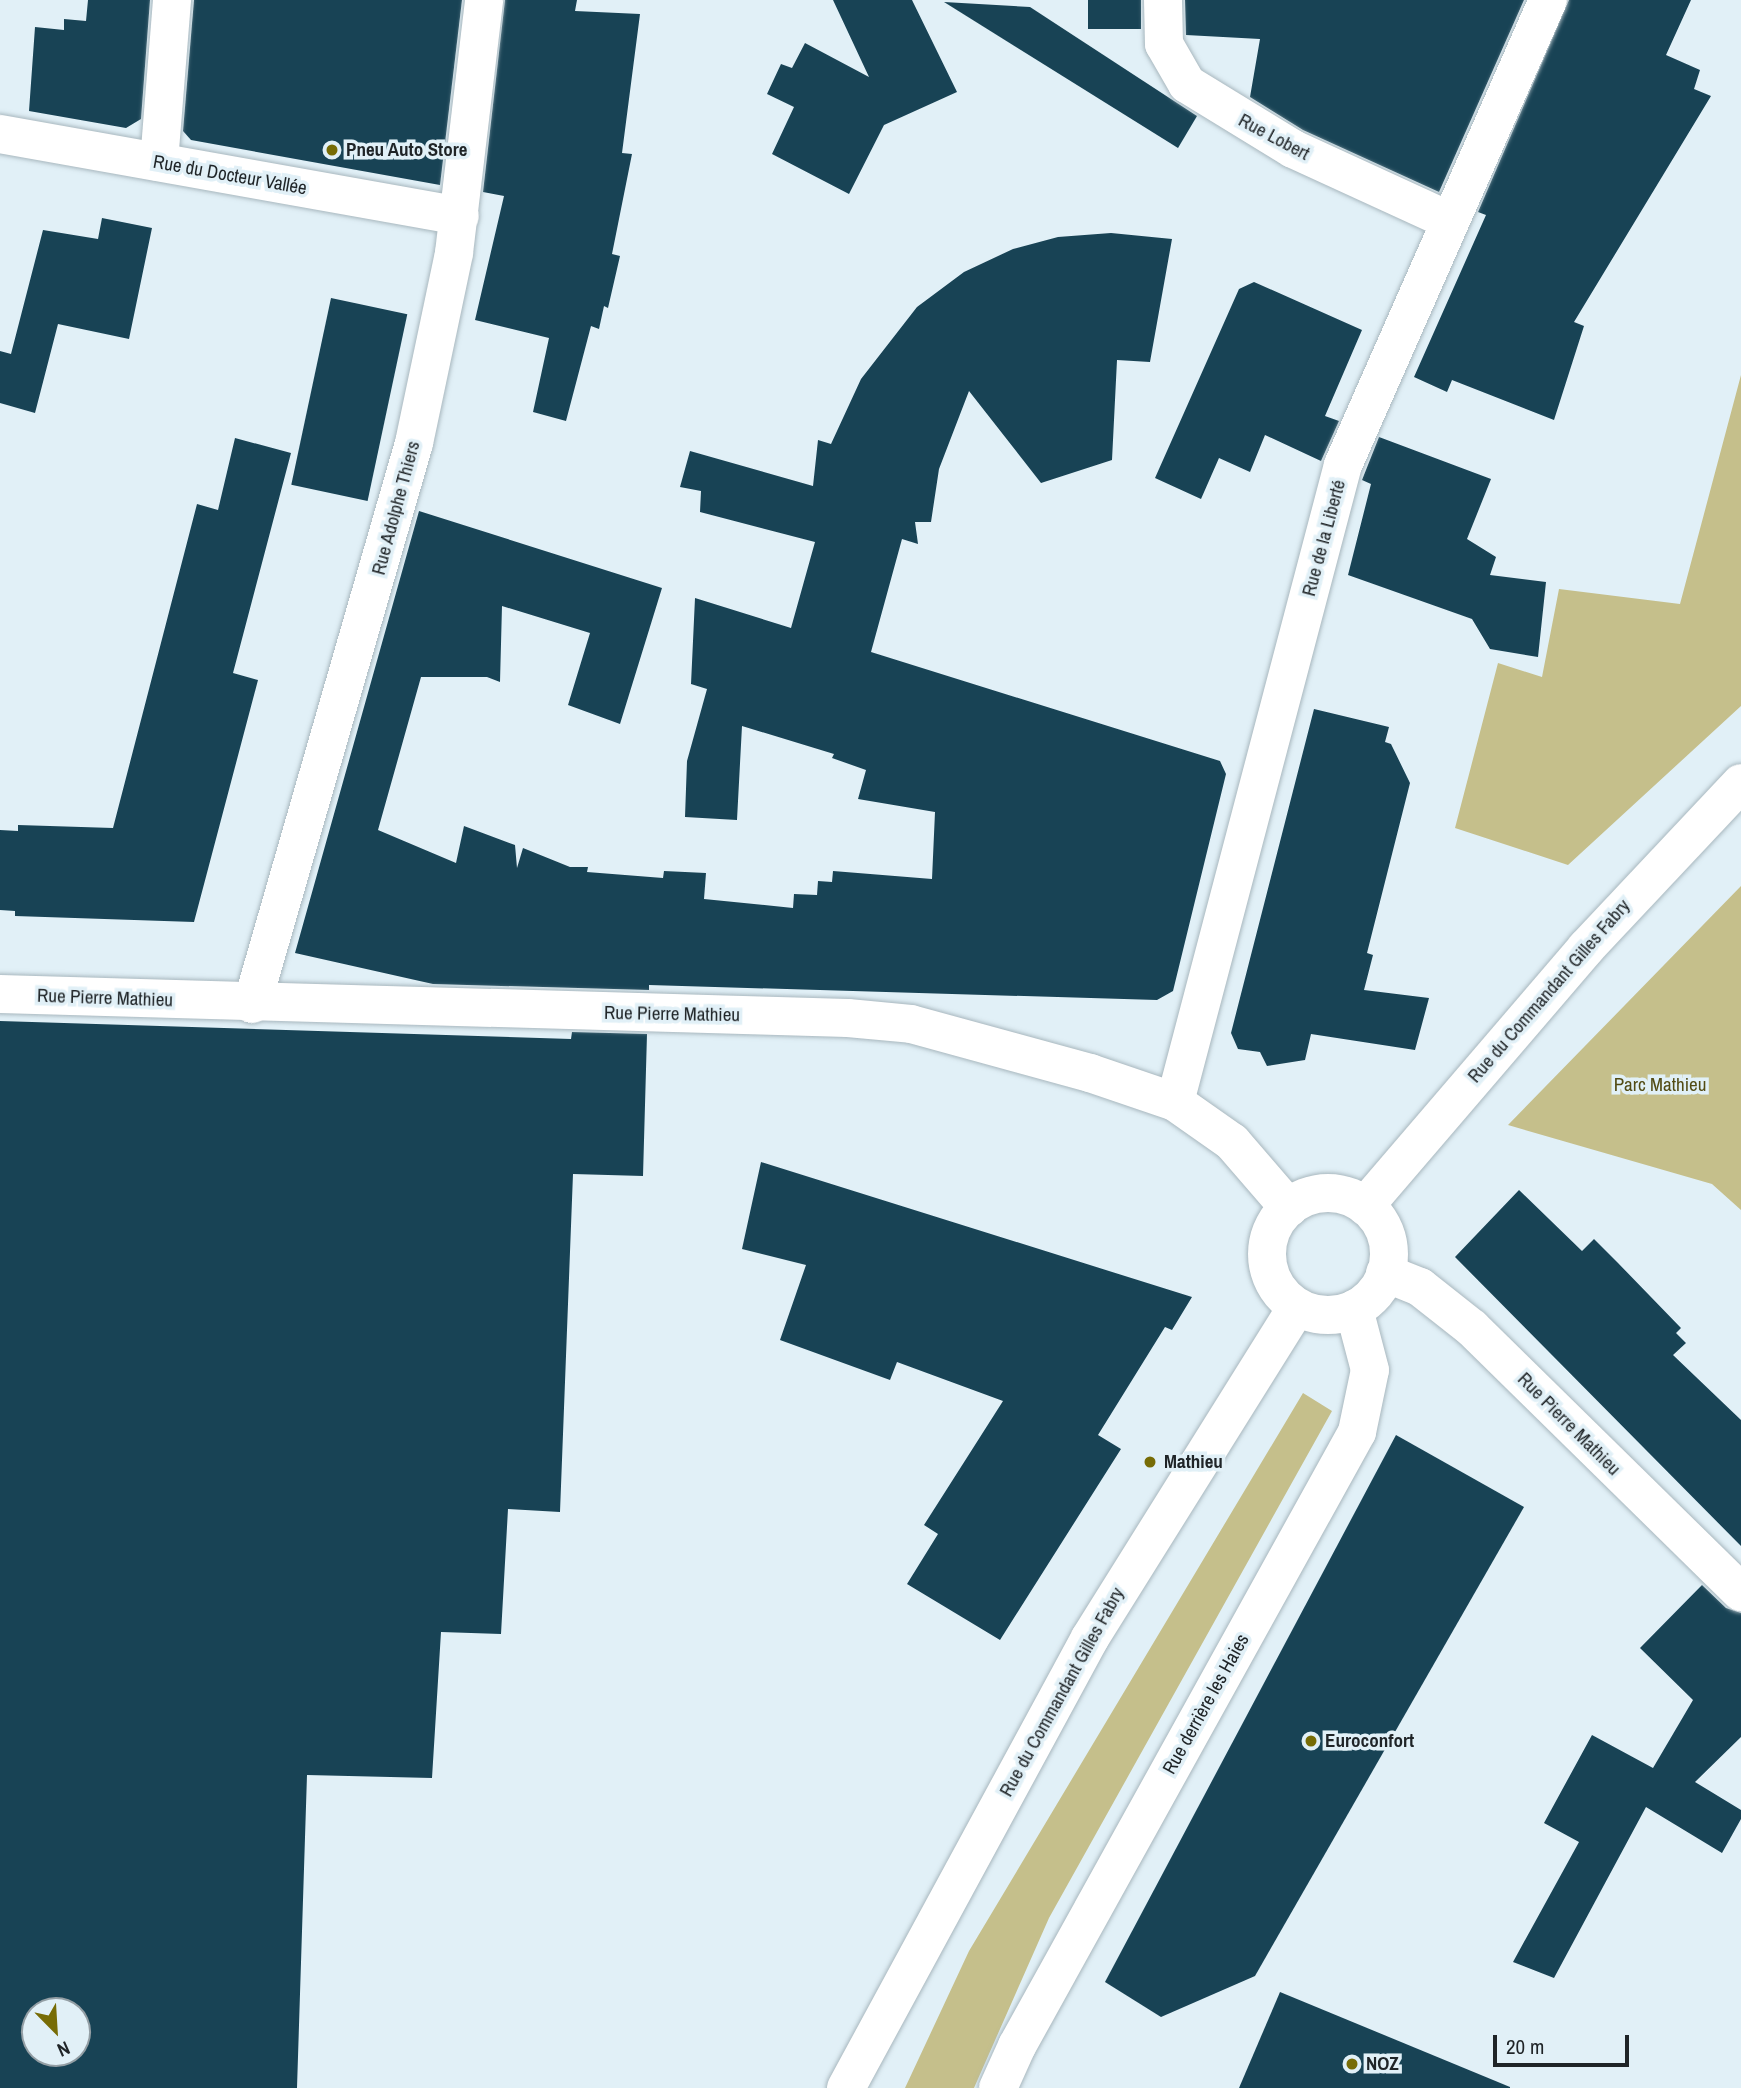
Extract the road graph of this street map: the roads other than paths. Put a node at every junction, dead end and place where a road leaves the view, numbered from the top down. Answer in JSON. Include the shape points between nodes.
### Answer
{"nodes":[{"id":1,"x":172,"y":0,"type":"edge"},
{"id":2,"x":484,"y":0,"type":"edge"},
{"id":3,"x":1163,"y":0,"type":"edge"},
{"id":4,"x":1548,"y":0,"type":"edge"},
{"id":5,"x":0,"y":134,"type":"edge"},
{"id":6,"x":159,"y":162,"type":"junction"},
{"id":7,"x":460,"y":216,"type":"junction"},
{"id":8,"x":1448,"y":220,"type":"junction"},
{"id":9,"x":1741,"y":783,"type":"edge"},
{"id":10,"x":0,"y":995,"type":"edge"},
{"id":11,"x":252,"y":1004,"type":"junction"},
{"id":12,"x":1175,"y":1102,"type":"junction"},
{"id":13,"x":1365,"y":1206,"type":"junction"},
{"id":14,"x":1289,"y":1208,"type":"junction"},
{"id":15,"x":1385,"y":1273,"type":"junction"},
{"id":16,"x":1297,"y":1307,"type":"junction"},
{"id":17,"x":1354,"y":1309,"type":"junction"},
{"id":18,"x":1741,"y":1592,"type":"edge"},
{"id":19,"x":846,"y":2088,"type":"edge"},
{"id":20,"x":998,"y":2088,"type":"edge"}],
"edges":[{"from":1,"to":6,"type":"street"},
{"from":2,"to":7,"type":"street","name":"Rue Adolphe Thiers"},
{"from":3,"to":8,"type":"street","name":"Rue Lobert","via":[[1164,44],[1187,84],[1293,149]]},
{"from":4,"to":8,"type":"street","name":"Rue de la Liberté"},
{"from":5,"to":6,"type":"street","name":"Rue du Docteur Vallée"},
{"from":6,"to":7,"type":"street","name":"Rue du Docteur Vallée"},
{"from":7,"to":11,"type":"street","name":"Rue Adolphe Thiers","via":[[405,481]]},
{"from":8,"to":12,"type":"street","name":"Rue de la Liberté","via":[[1343,465]]},
{"from":9,"to":13,"type":"street","name":"Rue du Commandant Gilles Fabry","via":[[1586,948]]},
{"from":10,"to":11,"type":"street","name":"Rue Pierre Mathieu"},
{"from":11,"to":12,"type":"street","name":"Rue Pierre Mathieu","via":[[879,1020],[946,1032]]},
{"from":12,"to":14,"type":"street","name":"Rue Pierre Mathieu","via":[[1232,1142]]},
{"from":13,"to":14,"type":"street","via":[[1343,1195],[1327,1194]]},
{"from":13,"to":15,"type":"street","via":[[1387,1241]]},
{"from":14,"to":16,"type":"street","via":[[1273,1227],[1267,1259],[1278,1290]]},
{"from":15,"to":17,"type":"street","via":[[1373,1294]]},
{"from":15,"to":18,"type":"street","name":"Rue Pierre Mathieu","via":[[1420,1287],[1472,1328]]},
{"from":16,"to":17,"type":"street","via":[[1318,1315]]},
{"from":16,"to":19,"type":"street","name":"Rue du Commandant Gilles Fabry","via":[[1254,1369],[1090,1638]]},
{"from":17,"to":20,"type":"street","name":"Rue derrière les Haies","via":[[1370,1370],[1357,1432]]}]}
